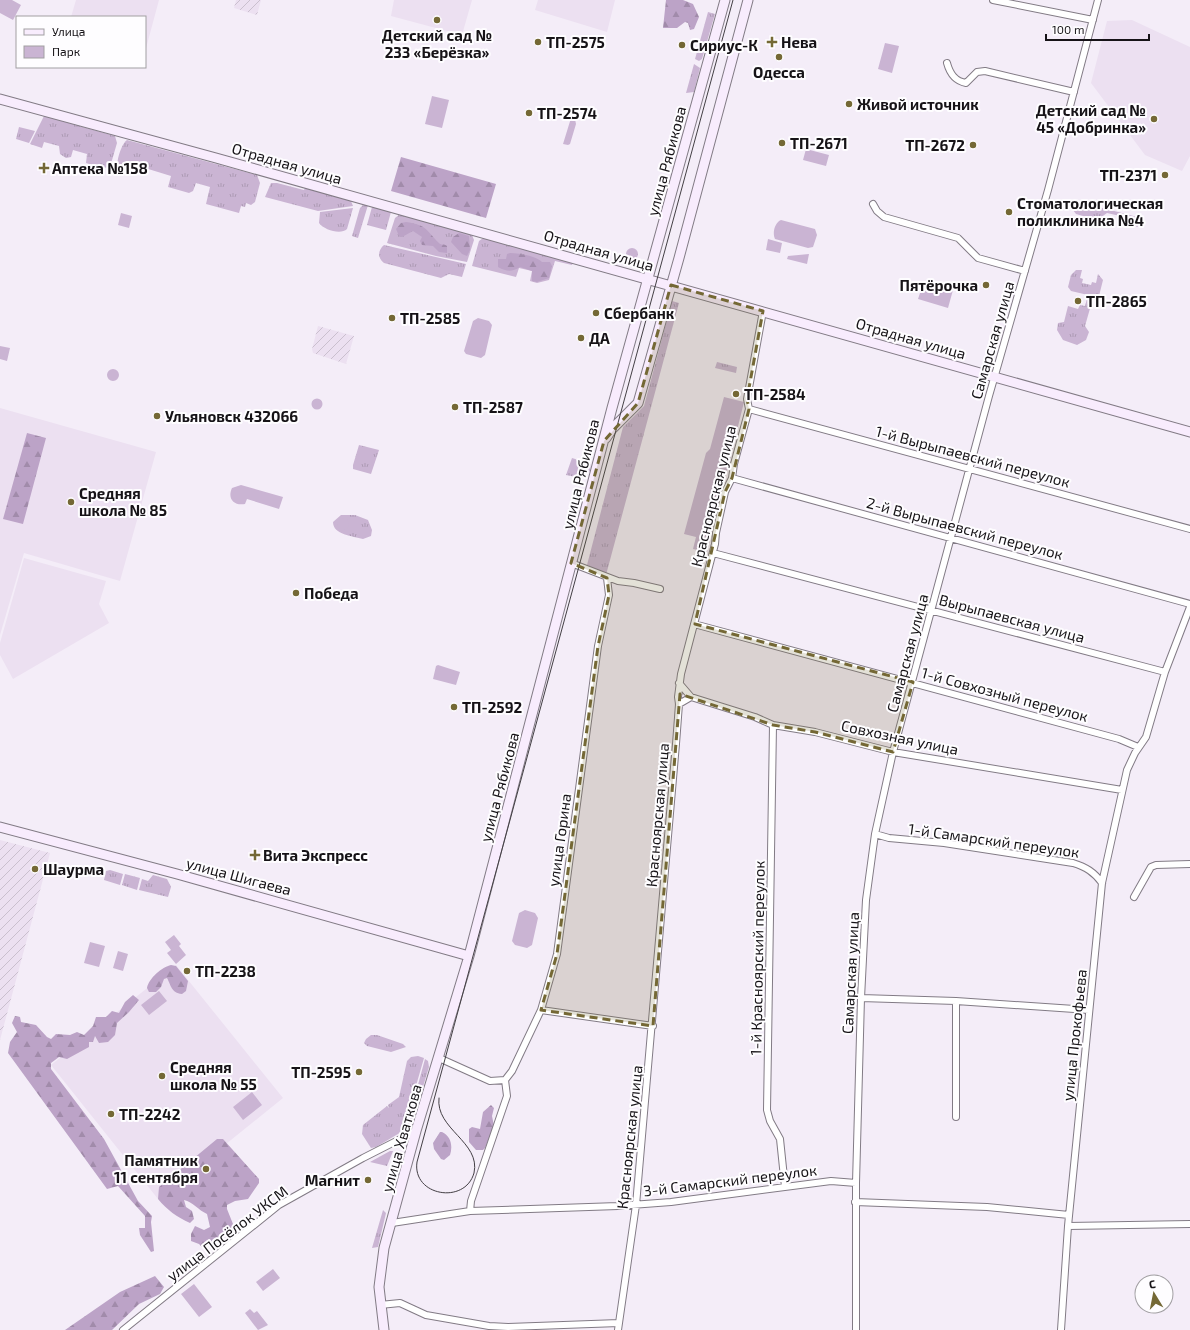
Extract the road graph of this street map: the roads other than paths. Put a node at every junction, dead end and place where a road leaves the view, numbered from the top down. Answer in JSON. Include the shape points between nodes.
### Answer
{"nodes":[{"id":1,"x":725,"y":0,"type":"edge"},
{"id":2,"x":748,"y":0,"type":"edge"},
{"id":3,"x":993,"y":0,"type":"edge"},
{"id":4,"x":1098,"y":0,"type":"edge"},
{"id":5,"x":1093,"y":20,"type":"junction"},
{"id":6,"x":947,"y":63,"type":"dead end"},
{"id":7,"x":1074,"y":92,"type":"junction"},
{"id":8,"x":0,"y":99,"type":"edge"},
{"id":9,"x":873,"y":204,"type":"dead end"},
{"id":10,"x":1025,"y":272,"type":"junction"},
{"id":11,"x":648,"y":279,"type":"junction"},
{"id":12,"x":671,"y":285,"type":"junction"},
{"id":13,"x":763,"y":311,"type":"junction"},
{"id":14,"x":996,"y":377,"type":"junction"},
{"id":15,"x":749,"y":409,"type":"junction"},
{"id":16,"x":1190,"y":432,"type":"edge"},
{"id":17,"x":604,"y":441,"type":"junction"},
{"id":18,"x":970,"y":469,"type":"junction"},
{"id":19,"x":732,"y":478,"type":"junction"},
{"id":20,"x":1190,"y":529,"type":"edge"},
{"id":21,"x":951,"y":538,"type":"junction"},
{"id":22,"x":713,"y":553,"type":"junction"},
{"id":23,"x":572,"y":563,"type":"junction"},
{"id":24,"x":607,"y":578,"type":"junction"},
{"id":25,"x":660,"y":589,"type":"dead end"},
{"id":26,"x":1190,"y":606,"type":"edge"},
{"id":27,"x":932,"y":610,"type":"junction"},
{"id":28,"x":694,"y":624,"type":"junction"},
{"id":29,"x":1165,"y":672,"type":"junction"},
{"id":30,"x":913,"y":682,"type":"junction"},
{"id":31,"x":679,"y":683,"type":"junction"},
{"id":32,"x":691,"y":697,"type":"junction"},
{"id":33,"x":679,"y":704,"type":"junction"},
{"id":34,"x":773,"y":725,"type":"junction"},
{"id":35,"x":1138,"y":747,"type":"junction"},
{"id":36,"x":893,"y":752,"type":"junction"},
{"id":37,"x":1122,"y":790,"type":"junction"},
{"id":38,"x":0,"y":827,"type":"edge"},
{"id":39,"x":875,"y":834,"type":"junction"},
{"id":40,"x":1190,"y":864,"type":"edge"},
{"id":41,"x":1102,"y":883,"type":"junction"},
{"id":42,"x":1134,"y":897,"type":"dead end"},
{"id":43,"x":469,"y":956,"type":"junction"},
{"id":44,"x":861,"y":998,"type":"junction"},
{"id":45,"x":956,"y":1001,"type":"junction"},
{"id":46,"x":541,"y":1010,"type":"junction"},
{"id":47,"x":1089,"y":1010,"type":"junction"},
{"id":48,"x":653,"y":1026,"type":"junction"},
{"id":49,"x":439,"y":1058,"type":"junction"},
{"id":50,"x":506,"y":1080,"type":"junction"},
{"id":51,"x":956,"y":1117,"type":"dead end"},
{"id":52,"x":416,"y":1131,"type":"junction"},
{"id":53,"x":856,"y":1183,"type":"junction"},
{"id":54,"x":786,"y":1187,"type":"junction"},
{"id":55,"x":855,"y":1202,"type":"junction"},
{"id":56,"x":636,"y":1205,"type":"junction"},
{"id":57,"x":470,"y":1211,"type":"junction"},
{"id":58,"x":1069,"y":1215,"type":"junction"},
{"id":59,"x":392,"y":1223,"type":"junction"},
{"id":60,"x":1190,"y":1224,"type":"edge"},
{"id":61,"x":1068,"y":1226,"type":"junction"},
{"id":62,"x":380,"y":1305,"type":"junction"},
{"id":63,"x":619,"y":1323,"type":"junction"},
{"id":64,"x":123,"y":1330,"type":"edge"},
{"id":65,"x":384,"y":1330,"type":"edge"},
{"id":66,"x":618,"y":1330,"type":"edge"},
{"id":67,"x":856,"y":1330,"type":"edge"},
{"id":68,"x":1061,"y":1330,"type":"edge"}],
"edges":[{"from":1,"to":11,"type":"main road","name":"улица Рябикова"},
{"from":2,"to":12,"type":"main road"},
{"from":3,"to":5,"type":"street"},
{"from":4,"to":5,"type":"street","name":"Самарская улица"},
{"from":5,"to":7,"type":"street","name":"Самарская улица"},
{"from":6,"to":7,"type":"street","via":[[951,75],[960,82],[966,83],[977,72],[985,72]]},
{"from":7,"to":10,"type":"street","name":"Самарская улица"},
{"from":8,"to":11,"type":"main road","name":"Отрадная улица"},
{"from":9,"to":10,"type":"street","via":[[884,217],[958,238],[978,258]]},
{"from":10,"to":14,"type":"street","name":"Самарская улица"},
{"from":11,"to":12,"type":"main road","name":"Отрадная улица"},
{"from":11,"to":17,"type":"main road","name":"улица Рябикова"},
{"from":12,"to":13,"type":"main road","name":"Отрадная улица"},
{"from":12,"to":17,"type":"main road","via":[[638,402]]},
{"from":13,"to":14,"type":"main road","name":"Отрадная улица"},
{"from":13,"to":15,"type":"street","name":"Красноярская улица","via":[[747,399]]},
{"from":14,"to":16,"type":"main road","name":"Отрадная улица"},
{"from":14,"to":18,"type":"street","name":"Самарская улица"},
{"from":15,"to":18,"type":"street","name":"1-й Вырыпаевский переулок"},
{"from":15,"to":19,"type":"street","name":"Красноярская улица"},
{"from":17,"to":23,"type":"main road","name":"улица Рябикова"},
{"from":18,"to":20,"type":"street","name":"1-й Вырыпаевский переулок"},
{"from":18,"to":21,"type":"street","name":"Самарская улица"},
{"from":19,"to":21,"type":"street","name":"2-й Вырыпаевский переулок"},
{"from":19,"to":22,"type":"street","name":"Красноярская улица","via":[[725,492]]},
{"from":21,"to":26,"type":"street","name":"2-й Вырыпаевский переулок"},
{"from":21,"to":27,"type":"street","name":"Самарская улица"},
{"from":22,"to":27,"type":"street","name":"Вырыпаевская улица"},
{"from":22,"to":28,"type":"street","name":"Красноярская улица"},
{"from":23,"to":24,"type":"street"},
{"from":23,"to":43,"type":"main road","name":"улица Рябикова"},
{"from":24,"to":25,"type":"street"},
{"from":24,"to":46,"type":"street","name":"улица Горина","via":[[609,595],[598,646],[557,954]]},
{"from":26,"to":29,"type":"street"},
{"from":27,"to":29,"type":"street","name":"Вырыпаевская улица"},
{"from":27,"to":30,"type":"street","name":"Самарская улица"},
{"from":28,"to":30,"type":"street","name":"1-й Совхозный переулок"},
{"from":28,"to":31,"type":"street","name":"Красноярская улица"},
{"from":29,"to":35,"type":"street","via":[[1146,737]]},
{"from":30,"to":35,"type":"street","name":"1-й Совхозный переулок","via":[[1119,739]]},
{"from":30,"to":36,"type":"street","name":"Самарская улица"},
{"from":31,"to":32,"type":"street"},
{"from":31,"to":33,"type":"street","name":"Красноярская улица"},
{"from":32,"to":33,"type":"street"},
{"from":32,"to":34,"type":"street","name":"Совхозная улица"},
{"from":33,"to":48,"type":"street","name":"Красноярская улица"},
{"from":34,"to":36,"type":"street","name":"Совхозная улица","via":[[815,732]]},
{"from":34,"to":54,"type":"street","name":"1-й Красноярский переулок","via":[[768,1110],[780,1139]]},
{"from":35,"to":37,"type":"street","name":"улица Прокофьева","via":[[1127,770]]},
{"from":36,"to":37,"type":"street","name":"Совхозная улица"},
{"from":36,"to":39,"type":"street","name":"Самарская улица"},
{"from":37,"to":41,"type":"street","name":"улица Прокофьева"},
{"from":38,"to":43,"type":"main road","name":"улица Шигаева"},
{"from":39,"to":41,"type":"street","name":"1-й Самарский переулок","via":[[1073,863],[1085,866]]},
{"from":39,"to":44,"type":"street","name":"Самарская улица","via":[[866,900]]},
{"from":40,"to":42,"type":"street","via":[[1150,866]]},
{"from":41,"to":47,"type":"street","name":"улица Прокофьева"},
{"from":43,"to":49,"type":"main road","name":"улица Хваткова"},
{"from":44,"to":45,"type":"street"},
{"from":44,"to":53,"type":"street","name":"Самарская улица"},
{"from":45,"to":47,"type":"street"},
{"from":45,"to":51,"type":"street"},
{"from":46,"to":48,"type":"street"},
{"from":46,"to":50,"type":"street","name":"улица Горина"},
{"from":47,"to":58,"type":"street","name":"улица Прокофьева"},
{"from":48,"to":56,"type":"street","name":"Красноярская улица"},
{"from":49,"to":50,"type":"street","via":[[490,1081]]},
{"from":49,"to":52,"type":"main road","name":"улица Хваткова"},
{"from":50,"to":57,"type":"street","via":[[507,1096],[470,1201]]},
{"from":52,"to":59,"type":"main road","name":"улица Хваткова"},
{"from":52,"to":64,"type":"street","name":"улица Посёлок УКСМ","via":[[279,1205]]},
{"from":53,"to":54,"type":"street","name":"3-й Самарский переулок","via":[[831,1181]]},
{"from":53,"to":55,"type":"street","name":"Самарская улица"},
{"from":54,"to":56,"type":"street","name":"3-й Самарский переулок"},
{"from":55,"to":58,"type":"street","via":[[987,1207]]},
{"from":55,"to":67,"type":"street","name":"Самарская улица"},
{"from":56,"to":57,"type":"street","name":"3-й Самарский переулок"},
{"from":56,"to":63,"type":"street","name":"Красноярская улица"},
{"from":57,"to":59,"type":"street","name":"3-й Самарский переулок"},
{"from":58,"to":61,"type":"street","name":"улица Прокофьева"},
{"from":59,"to":62,"type":"main road","name":"улица Хваткова","via":[[381,1269]]},
{"from":60,"to":61,"type":"street"},
{"from":61,"to":68,"type":"street","name":"улица Прокофьева"},
{"from":62,"to":63,"type":"street","via":[[400,1303],[426,1315],[489,1326]]},
{"from":62,"to":65,"type":"main road","name":"улица Хваткова"},
{"from":63,"to":66,"type":"street","name":"Красноярская улица"}]}
